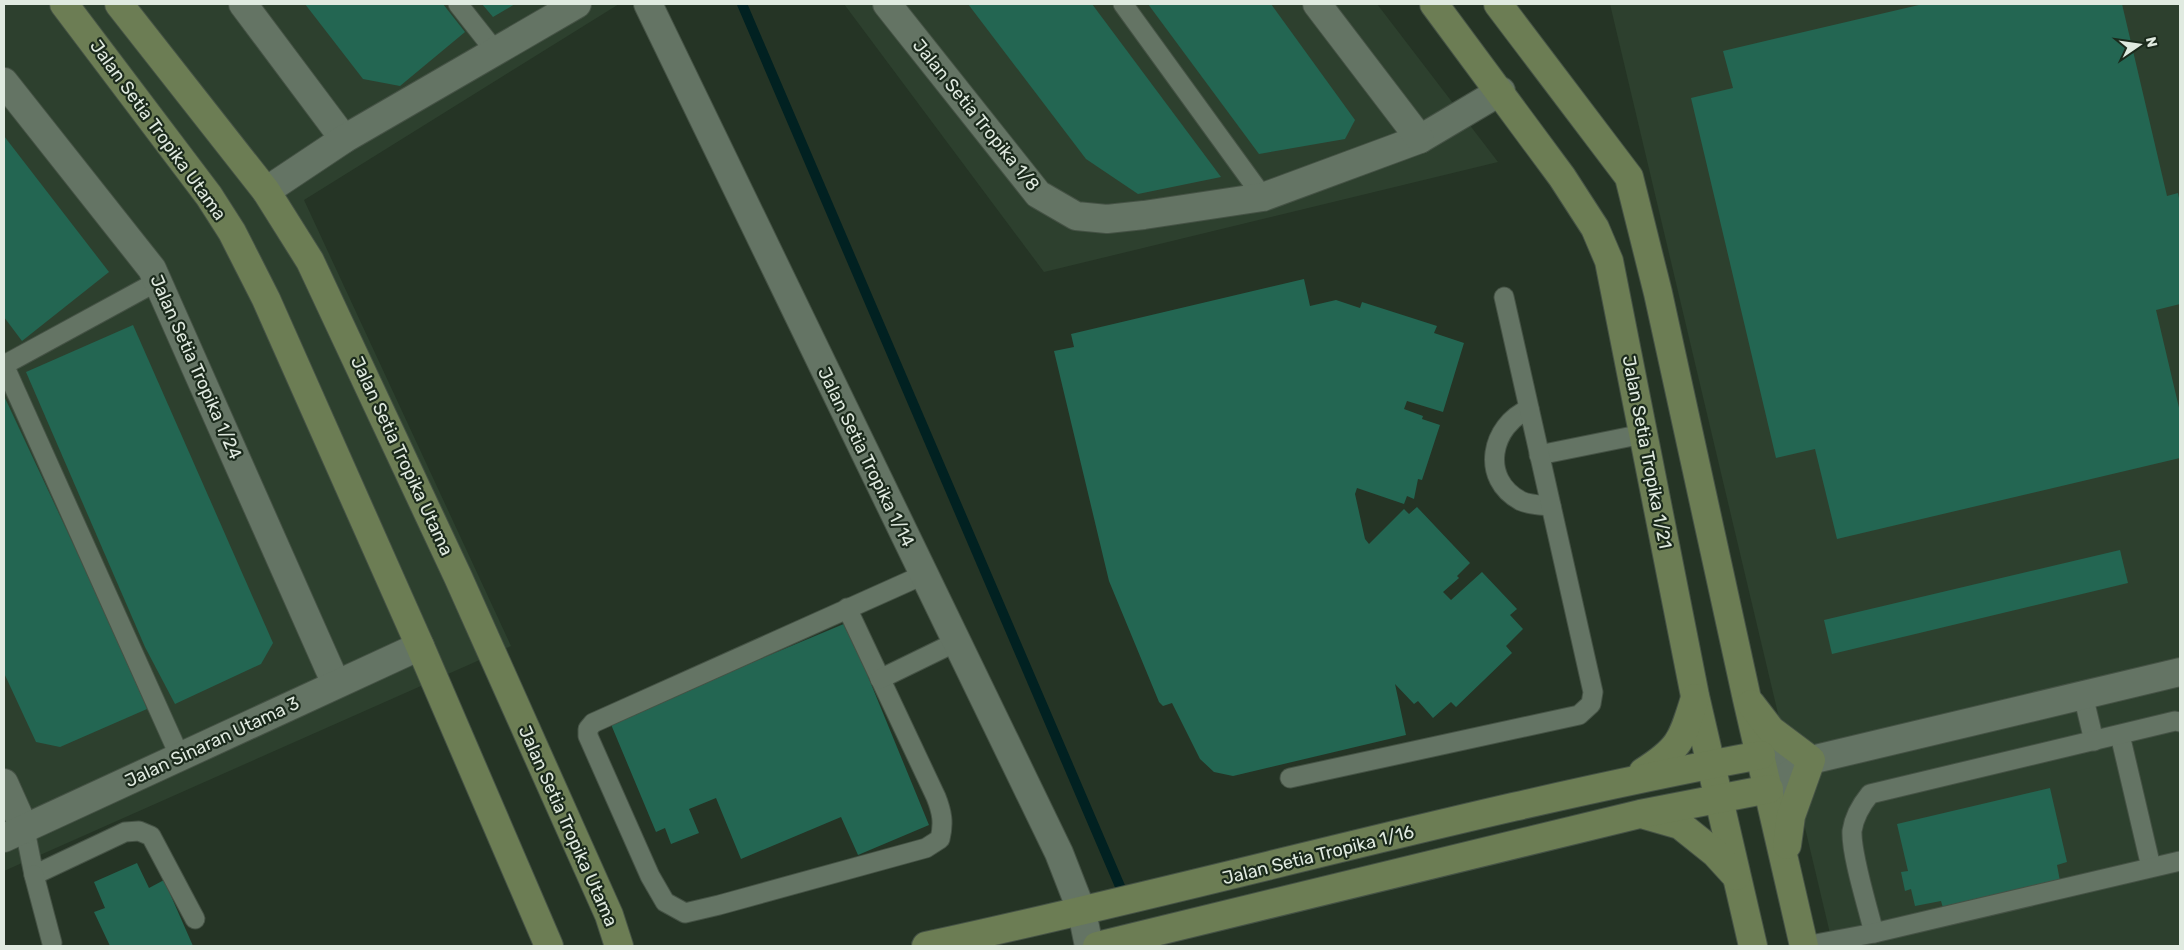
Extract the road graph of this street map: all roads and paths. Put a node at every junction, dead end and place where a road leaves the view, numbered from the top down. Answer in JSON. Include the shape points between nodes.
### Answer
{"nodes":[{"id":1,"x":64,"y":4,"type":"edge"},
{"id":2,"x":119,"y":4,"type":"edge"},
{"id":3,"x":243,"y":4,"type":"edge"},
{"id":4,"x":458,"y":4,"type":"edge"},
{"id":5,"x":577,"y":4,"type":"edge"},
{"id":6,"x":648,"y":4,"type":"edge"},
{"id":7,"x":887,"y":4,"type":"edge"},
{"id":8,"x":1123,"y":4,"type":"edge"},
{"id":9,"x":1317,"y":4,"type":"edge"},
{"id":10,"x":1434,"y":4,"type":"edge"},
{"id":11,"x":1498,"y":4,"type":"edge"},
{"id":12,"x":495,"y":51,"type":"junction"},
{"id":13,"x":4,"y":82,"type":"edge"},
{"id":14,"x":1501,"y":91,"type":"junction"},
{"id":15,"x":344,"y":139,"type":"junction"},
{"id":16,"x":1420,"y":140,"type":"junction"},
{"id":17,"x":266,"y":191,"type":"junction"},
{"id":18,"x":1263,"y":197,"type":"junction"},
{"id":19,"x":158,"y":281,"type":"junction"},
{"id":20,"x":1504,"y":297,"type":"dead end"},
{"id":21,"x":4,"y":365,"type":"edge"},
{"id":22,"x":1529,"y":409,"type":"junction"},
{"id":23,"x":1643,"y":434,"type":"junction"},
{"id":24,"x":1540,"y":455,"type":"junction"},
{"id":25,"x":1551,"y":506,"type":"junction"},
{"id":26,"x":923,"y":575,"type":"junction"},
{"id":27,"x":848,"y":608,"type":"junction"},
{"id":28,"x":956,"y":642,"type":"junction"},
{"id":29,"x":420,"y":646,"type":"junction"},
{"id":30,"x":2180,"y":672,"type":"edge"},
{"id":31,"x":880,"y":679,"type":"junction"},
{"id":32,"x":336,"y":684,"type":"junction"},
{"id":33,"x":2083,"y":695,"type":"junction"},
{"id":34,"x":1695,"y":696,"type":"junction"},
{"id":35,"x":1747,"y":699,"type":"junction"},
{"id":36,"x":2180,"y":722,"type":"edge"},
{"id":37,"x":2120,"y":735,"type":"junction"},
{"id":38,"x":2094,"y":741,"type":"junction"},
{"id":39,"x":1760,"y":755,"type":"junction"},
{"id":40,"x":180,"y":757,"type":"junction"},
{"id":41,"x":1812,"y":760,"type":"junction"},
{"id":42,"x":1711,"y":764,"type":"junction"},
{"id":43,"x":1290,"y":778,"type":"dead end"},
{"id":44,"x":1634,"y":778,"type":"junction"},
{"id":45,"x":4,"y":783,"type":"edge"},
{"id":46,"x":1769,"y":789,"type":"junction"},
{"id":47,"x":1719,"y":798,"type":"junction"},
{"id":48,"x":1640,"y":814,"type":"junction"},
{"id":49,"x":14,"y":834,"type":"edge"},
{"id":50,"x":1786,"y":859,"type":"junction"},
{"id":51,"x":2180,"y":861,"type":"edge"},
{"id":52,"x":2151,"y":867,"type":"junction"},
{"id":53,"x":34,"y":875,"type":"junction"},
{"id":54,"x":1737,"y":877,"type":"junction"},
{"id":55,"x":1082,"y":912,"type":"junction"},
{"id":56,"x":609,"y":915,"type":"junction"},
{"id":57,"x":194,"y":919,"type":"dead end"},
{"id":58,"x":1874,"y":933,"type":"junction"},
{"id":59,"x":52,"y":943,"type":"dead end"},
{"id":60,"x":549,"y":946,"type":"edge"},
{"id":61,"x":619,"y":946,"type":"edge"},
{"id":62,"x":630,"y":946,"type":"edge"},
{"id":63,"x":926,"y":946,"type":"edge"},
{"id":64,"x":1090,"y":946,"type":"edge"},
{"id":65,"x":1097,"y":946,"type":"edge"},
{"id":66,"x":1753,"y":946,"type":"edge"},
{"id":67,"x":1804,"y":946,"type":"edge"}],
"edges":[{"from":1,"to":29,"type":"street","name":"Jalan Setia Tropika Utama","via":[[209,196],[232,232],[266,299]]},
{"from":2,"to":17,"type":"street","name":"Jalan Setia Tropika Utama"},
{"from":3,"to":15,"type":"street"},
{"from":4,"to":12,"type":"lane"},
{"from":5,"to":12,"type":"street"},
{"from":6,"to":26,"type":"street","name":"Jalan Setia Tropika 1/14"},
{"from":7,"to":18,"type":"street","name":"Jalan Setia Tropika 1/8","via":[[1038,194],[1056,206],[1076,216],[1107,219]]},
{"from":8,"to":18,"type":"lane"},
{"from":9,"to":16,"type":"street"},
{"from":10,"to":14,"type":"street","name":"Jalan Setia Tropika 1/21"},
{"from":11,"to":35,"type":"street","via":[[1629,177],[1658,293]]},
{"from":12,"to":15,"type":"street"},
{"from":13,"to":19,"type":"street","name":"Jalan Setia Tropika 1/24","via":[[152,269]]},
{"from":14,"to":16,"type":"street","name":"Jalan Setia Tropika 1/8"},
{"from":14,"to":23,"type":"street","name":"Jalan Setia Tropika 1/21","via":[[1595,228],[1609,261]]},
{"from":15,"to":17,"type":"street"},
{"from":16,"to":18,"type":"street","name":"Jalan Setia Tropika 1/8"},
{"from":17,"to":56,"type":"street","name":"Jalan Setia Tropika Utama","via":[[310,262],[458,577]]},
{"from":19,"to":21,"type":"lane"},
{"from":19,"to":32,"type":"street","name":"Jalan Setia Tropika 1/24"},
{"from":20,"to":22,"type":"lane"},
{"from":21,"to":40,"type":"lane"},
{"from":22,"to":24,"type":"lane"},
{"from":22,"to":25,"type":"lane","via":[[1510,420],[1500,432],[1494,463],[1499,478],[1520,501]]},
{"from":23,"to":24,"type":"lane"},
{"from":23,"to":34,"type":"street","name":"Jalan Setia Tropika 1/21"},
{"from":24,"to":25,"type":"lane"},
{"from":25,"to":43,"type":"lane","via":[[1593,692],[1591,704],[1579,715]]},
{"from":26,"to":27,"type":"lane"},
{"from":26,"to":28,"type":"street","name":"Jalan Setia Tropika 1/14"},
{"from":27,"to":31,"type":"lane"},
{"from":27,"to":31,"type":"lane","via":[[588,728],[588,736],[650,876],[665,902],[685,913],[926,848],[940,839],[942,811]]},
{"from":28,"to":31,"type":"lane"},
{"from":28,"to":55,"type":"street","name":"Jalan Setia Tropika 1/14","via":[[1059,853]]},
{"from":29,"to":32,"type":"street","name":"Jalan Sinaran Utama 3"},
{"from":29,"to":60,"type":"street","name":"Jalan Setia Tropika Utama"},
{"from":30,"to":33,"type":"street"},
{"from":32,"to":40,"type":"street","name":"Jalan Sinaran Utama 3"},
{"from":33,"to":38,"type":"lane"},
{"from":33,"to":41,"type":"street"},
{"from":34,"to":42,"type":"street","name":"Jalan Setia Tropika 1/21"},
{"from":34,"to":44,"type":"street","via":[[1684,733],[1672,752]]},
{"from":35,"to":39,"type":"street"},
{"from":35,"to":41,"type":"street","via":[[1771,730]]},
{"from":36,"to":37,"type":"lane"},
{"from":37,"to":38,"type":"lane"},
{"from":37,"to":52,"type":"lane"},
{"from":38,"to":58,"type":"lane","via":[[1870,794],[1861,805],[1852,832]]},
{"from":39,"to":41,"type":"street"},
{"from":39,"to":42,"type":"street","name":"Jalan Setia Tropika 1/16"},
{"from":39,"to":46,"type":"street"},
{"from":40,"to":49,"type":"street","name":"Jalan Sinaran Utama 3"},
{"from":41,"to":46,"type":"street"},
{"from":41,"to":50,"type":"street","via":[[1790,816]]},
{"from":42,"to":44,"type":"street","name":"Jalan Setia Tropika 1/16"},
{"from":42,"to":47,"type":"street","name":"Jalan Setia Tropika 1/21"},
{"from":44,"to":55,"type":"street","name":"Jalan Setia Tropika 1/16"},
{"from":45,"to":49,"type":"street"},
{"from":46,"to":47,"type":"street","name":"Jalan Setia Tropika 1/16"},
{"from":46,"to":50,"type":"street"},
{"from":47,"to":48,"type":"street","name":"Jalan Setia Tropika 1/16"},
{"from":47,"to":54,"type":"street","name":"Jalan Setia Tropika 1/21"},
{"from":48,"to":54,"type":"street","via":[[1680,825],[1715,853]]},
{"from":48,"to":65,"type":"street","name":"Jalan Setia Tropika 1/16"},
{"from":49,"to":53,"type":"lane"},
{"from":50,"to":67,"type":"street"},
{"from":51,"to":52,"type":"lane"},
{"from":52,"to":58,"type":"lane"},
{"from":53,"to":57,"type":"lane","via":[[125,832],[139,831],[152,836]]},
{"from":53,"to":59,"type":"lane"},
{"from":54,"to":66,"type":"street","name":"Jalan Setia Tropika 1/21"},
{"from":55,"to":63,"type":"street","name":"Jalan Setia Tropika 1/16"},
{"from":55,"to":64,"type":"street","name":"Jalan Setia Tropika 1/14"},
{"from":56,"to":61,"type":"street","name":"Jalan Setia Tropika Utama"},
{"from":56,"to":62,"type":"street"},
{"from":58,"to":67,"type":"lane"}]}
